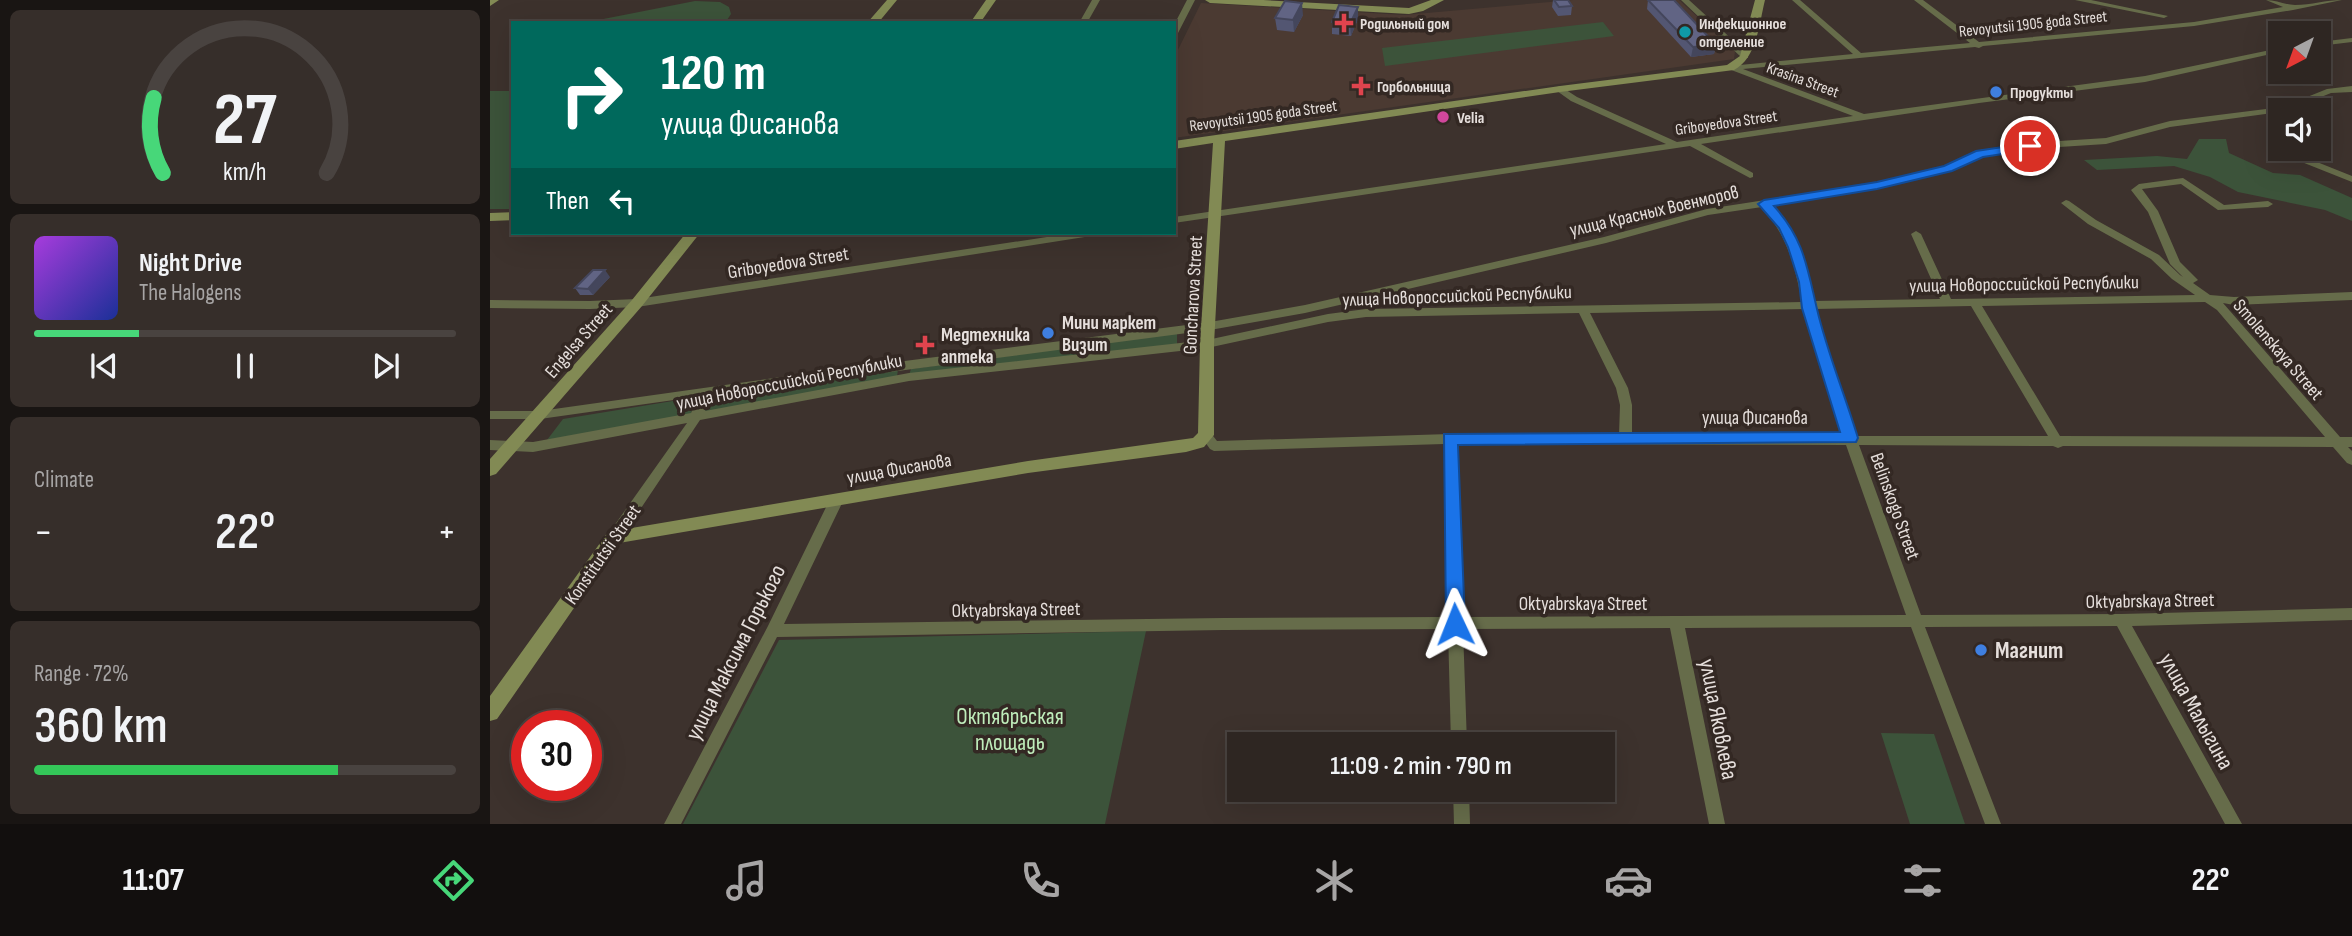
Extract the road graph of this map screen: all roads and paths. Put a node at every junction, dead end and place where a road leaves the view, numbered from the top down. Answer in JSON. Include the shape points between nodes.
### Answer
{"nodes":[{"id":1,"x":892,"y":0,"type":"edge"},
{"id":2,"x":990,"y":0,"type":"edge"},
{"id":3,"x":1096,"y":0,"type":"edge"},
{"id":4,"x":1191,"y":0,"type":"edge"},
{"id":5,"x":1210,"y":0,"type":"edge"},
{"id":6,"x":1439,"y":0,"type":"edge"},
{"id":7,"x":1685,"y":0,"type":"edge"},
{"id":8,"x":1760,"y":0,"type":"edge"},
{"id":9,"x":1796,"y":0,"type":"edge"},
{"id":10,"x":1918,"y":0,"type":"edge"},
{"id":11,"x":2079,"y":0,"type":"edge"},
{"id":12,"x":2270,"y":0,"type":"edge"},
{"id":13,"x":2338,"y":0,"type":"edge"},
{"id":14,"x":1283,"y":2,"type":"edge"},
{"id":15,"x":1375,"y":4,"type":"edge"},
{"id":16,"x":2293,"y":9,"type":"junction"},
{"id":17,"x":2164,"y":16,"type":"dead end"},
{"id":18,"x":874,"y":21,"type":"edge"},
{"id":19,"x":976,"y":21,"type":"edge"},
{"id":20,"x":1084,"y":21,"type":"edge"},
{"id":21,"x":1176,"y":29,"type":"edge"},
{"id":22,"x":2352,"y":40,"type":"edge"},
{"id":23,"x":2331,"y":43,"type":"edge"},
{"id":24,"x":1979,"y":46,"type":"junction"},
{"id":25,"x":2268,"y":52,"type":"edge"},
{"id":26,"x":1745,"y":56,"type":"junction"},
{"id":27,"x":1861,"y":57,"type":"junction"},
{"id":28,"x":1732,"y":67,"type":"junction"},
{"id":29,"x":1752,"y":70,"type":"junction"},
{"id":30,"x":1560,"y":89,"type":"junction"},
{"id":31,"x":2352,"y":89,"type":"edge"},
{"id":32,"x":1865,"y":117,"type":"junction"},
{"id":33,"x":1219,"y":139,"type":"junction"},
{"id":34,"x":1692,"y":143,"type":"junction"},
{"id":35,"x":1176,"y":145,"type":"edge"},
{"id":36,"x":1676,"y":145,"type":"junction"},
{"id":37,"x":2307,"y":161,"type":"edge"},
{"id":38,"x":1750,"y":174,"type":"dead end"},
{"id":39,"x":2352,"y":179,"type":"edge"},
{"id":40,"x":2066,"y":203,"type":"dead end"},
{"id":41,"x":1764,"y":204,"type":"junction"},
{"id":42,"x":2268,"y":204,"type":"dead end"},
{"id":43,"x":1215,"y":213,"type":"junction"},
{"id":44,"x":511,"y":216,"type":"edge"},
{"id":45,"x":490,"y":217,"type":"edge"},
{"id":46,"x":1176,"y":220,"type":"edge"},
{"id":47,"x":1916,"y":234,"type":"dead end"},
{"id":48,"x":691,"y":235,"type":"edge"},
{"id":49,"x":1078,"y":235,"type":"edge"},
{"id":50,"x":1399,"y":288,"type":"junction"},
{"id":51,"x":2352,"y":296,"type":"edge"},
{"id":52,"x":2212,"y":299,"type":"junction"},
{"id":53,"x":637,"y":303,"type":"junction"},
{"id":54,"x":1947,"y":303,"type":"junction"},
{"id":55,"x":1975,"y":303,"type":"junction"},
{"id":56,"x":490,"y":304,"type":"edge"},
{"id":57,"x":1809,"y":308,"type":"junction"},
{"id":58,"x":1584,"y":310,"type":"junction"},
{"id":59,"x":1366,"y":313,"type":"junction"},
{"id":60,"x":1210,"y":326,"type":"junction"},
{"id":61,"x":1207,"y":344,"type":"junction"},
{"id":62,"x":699,"y":393,"type":"junction"},
{"id":63,"x":490,"y":415,"type":"edge"},
{"id":64,"x":540,"y":415,"type":"junction"},
{"id":65,"x":695,"y":419,"type":"junction"},
{"id":66,"x":1626,"y":438,"type":"junction"},
{"id":67,"x":1850,"y":438,"type":"junction"},
{"id":68,"x":1450,"y":439,"type":"junction"},
{"id":69,"x":2337,"y":442,"type":"junction"},
{"id":70,"x":2352,"y":442,"type":"edge"},
{"id":71,"x":1200,"y":443,"type":"junction"},
{"id":72,"x":2058,"y":443,"type":"junction"},
{"id":73,"x":511,"y":445,"type":"junction"},
{"id":74,"x":490,"y":446,"type":"edge"},
{"id":75,"x":2352,"y":460,"type":"edge"},
{"id":76,"x":490,"y":470,"type":"edge"},
{"id":77,"x":837,"y":499,"type":"junction"},
{"id":78,"x":614,"y":537,"type":"junction"},
{"id":79,"x":2352,"y":614,"type":"edge"},
{"id":80,"x":2121,"y":620,"type":"junction"},
{"id":81,"x":1917,"y":621,"type":"junction"},
{"id":82,"x":1676,"y":622,"type":"junction"},
{"id":83,"x":1455,"y":624,"type":"junction"},
{"id":84,"x":773,"y":631,"type":"junction"},
{"id":85,"x":490,"y":712,"type":"edge"},
{"id":86,"x":1460,"y":732,"type":"edge"},
{"id":87,"x":1461,"y":802,"type":"edge"},
{"id":88,"x":672,"y":824,"type":"edge"},
{"id":89,"x":1462,"y":824,"type":"edge"},
{"id":90,"x":1717,"y":824,"type":"edge"},
{"id":91,"x":1993,"y":824,"type":"edge"},
{"id":92,"x":2234,"y":824,"type":"edge"}],
"edges":[{"from":1,"to":18,"type":"street"},
{"from":2,"to":19,"type":"street"},
{"from":3,"to":20,"type":"street"},
{"from":4,"to":21,"type":"street"},
{"from":5,"to":14,"type":"street"},
{"from":6,"to":15,"type":"street","via":[[1409,11]]},
{"from":7,"to":26,"type":"street","name":"Krasina Street"},
{"from":8,"to":26,"type":"street"},
{"from":9,"to":27,"type":"street"},
{"from":10,"to":24,"type":"street"},
{"from":11,"to":17,"type":"street"},
{"from":12,"to":16,"type":"street"},
{"from":13,"to":16,"type":"street","name":"Revoyutsii 1905 goda Street"},
{"from":14,"to":15,"type":"street"},
{"from":16,"to":24,"type":"street","name":"Revoyutsii 1905 goda Street"},
{"from":22,"to":23,"type":"street"},
{"from":24,"to":27,"type":"street","name":"Revoyutsii 1905 goda Street"},
{"from":25,"to":32,"type":"street","name":"Griboyedova Street","via":[[2131,81]]},
{"from":26,"to":28,"type":"street"},
{"from":27,"to":29,"type":"street","name":"Revoyutsii 1905 goda Street"},
{"from":28,"to":29,"type":"street","name":"Krasina Street"},
{"from":28,"to":30,"type":"street","name":"Revoyutsii 1905 goda Street"},
{"from":29,"to":32,"type":"street","name":"Krasina Street"},
{"from":30,"to":33,"type":"street","name":"Revoyutsii 1905 goda Street"},
{"from":30,"to":36,"type":"street"},
{"from":31,"to":41,"type":"street","name":"улица Красных Военморов","via":[[2330,91],[2284,109],[2170,124],[2106,141],[1980,153],[1948,168],[1877,186]]},
{"from":32,"to":34,"type":"street","name":"Griboyedova Street"},
{"from":33,"to":35,"type":"street","name":"Revoyutsii 1905 goda Street"},
{"from":33,"to":43,"type":"street","name":"Goncharova Street"},
{"from":34,"to":36,"type":"street","name":"Griboyedova Street"},
{"from":34,"to":38,"type":"street"},
{"from":36,"to":43,"type":"street","name":"Griboyedova Street"},
{"from":37,"to":39,"type":"street"},
{"from":40,"to":52,"type":"street","name":"Smolenskaya Street","via":[[2155,257]]},
{"from":41,"to":50,"type":"street","name":"улица Красных Военморов","via":[[1707,212]]},
{"from":41,"to":57,"type":"street","name":"Belinskogo Street","via":[[1786,227],[1806,282]]},
{"from":42,"to":52,"type":"street","name":"Smolenskaya Street","via":[[2222,208],[2183,181],[2136,190],[2153,211],[2175,264]]},
{"from":43,"to":46,"type":"street","name":"Griboyedova Street"},
{"from":43,"to":60,"type":"street","name":"Goncharova Street"},
{"from":44,"to":45,"type":"street"},
{"from":47,"to":54,"type":"street"},
{"from":48,"to":53,"type":"street","name":"Engelsa Street"},
{"from":49,"to":53,"type":"street","name":"Griboyedova Street"},
{"from":50,"to":59,"type":"street","via":[[1386,303]]},
{"from":50,"to":60,"type":"street","name":"улица Красных Военморов"},
{"from":51,"to":52,"type":"street","name":"улица Новороссийской Республики"},
{"from":52,"to":55,"type":"street","name":"улица Новороссийской Республики"},
{"from":52,"to":69,"type":"street","name":"Smolenskaya Street"},
{"from":53,"to":56,"type":"street","name":"Griboyedova Street"},
{"from":53,"to":64,"type":"street","name":"Engelsa Street"},
{"from":54,"to":55,"type":"street","name":"улица Новороссийской Республики"},
{"from":54,"to":57,"type":"street","name":"улица Новороссийской Республики"},
{"from":55,"to":72,"type":"street"},
{"from":57,"to":58,"type":"street","name":"улица Новороссийской Республики"},
{"from":57,"to":67,"type":"street","name":"Belinskogo Street"},
{"from":58,"to":59,"type":"street","name":"улица Новороссийской Республики"},
{"from":58,"to":66,"type":"street","via":[[1619,382],[1626,405]]},
{"from":59,"to":61,"type":"street","name":"улица Новороссийской Республики"},
{"from":60,"to":61,"type":"street","name":"Goncharova Street"},
{"from":60,"to":62,"type":"street","name":"улица Новороссийской Республики"},
{"from":61,"to":65,"type":"street","name":"улица Новороссийской Республики","via":[[909,377]]},
{"from":61,"to":71,"type":"street","name":"Goncharova Street"},
{"from":62,"to":64,"type":"street","name":"улица Новороссийской Республики"},
{"from":62,"to":65,"type":"street","name":"Konstitutsii Street","via":[[704,401]]},
{"from":63,"to":64,"type":"street","name":"улица Новороссийской Республики"},
{"from":64,"to":73,"type":"street","name":"Engelsa Street"},
{"from":65,"to":73,"type":"street","name":"улица Новороссийской Республики","via":[[533,447]]},
{"from":65,"to":78,"type":"street","name":"Konstitutsii Street"},
{"from":66,"to":67,"type":"street","name":"улица Фисанова"},
{"from":66,"to":68,"type":"street","name":"улица Фисанова"},
{"from":67,"to":72,"type":"street","name":"улица Фисанова"},
{"from":67,"to":81,"type":"street","name":"Belinskogo Street"},
{"from":68,"to":71,"type":"street","name":"улица Фисанова"},
{"from":68,"to":83,"type":"street"},
{"from":69,"to":70,"type":"street","name":"улица Фисанова"},
{"from":69,"to":72,"type":"street","name":"улица Фисанова"},
{"from":69,"to":75,"type":"street","name":"Smolenskaya Street"},
{"from":71,"to":77,"type":"street","name":"улица Фисанова"},
{"from":73,"to":74,"type":"street","name":"улица Новороссийской Республики"},
{"from":73,"to":76,"type":"street","name":"Engelsa Street"},
{"from":77,"to":78,"type":"street","name":"улица Фисанова"},
{"from":77,"to":84,"type":"street","name":"улица Максима Горького"},
{"from":78,"to":85,"type":"street","name":"Konstitutsii Street"},
{"from":79,"to":80,"type":"street","name":"Oktyabrskaya Street"},
{"from":80,"to":81,"type":"street","name":"Oktyabrskaya Street"},
{"from":80,"to":92,"type":"street","name":"улица Малыгина"},
{"from":81,"to":82,"type":"street","name":"Oktyabrskaya Street"},
{"from":81,"to":91,"type":"street","name":"Belinskogo Street"},
{"from":82,"to":83,"type":"street","name":"Oktyabrskaya Street"},
{"from":82,"to":90,"type":"street","name":"улица Яковлева"},
{"from":83,"to":84,"type":"street","name":"Oktyabrskaya Street"},
{"from":83,"to":86,"type":"street"},
{"from":84,"to":88,"type":"street","name":"улица Максима Горького"},
{"from":87,"to":89,"type":"street"}]}
